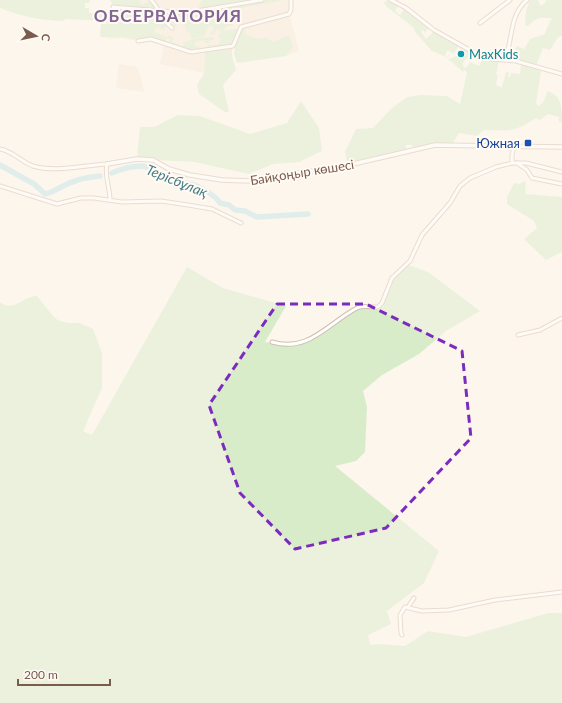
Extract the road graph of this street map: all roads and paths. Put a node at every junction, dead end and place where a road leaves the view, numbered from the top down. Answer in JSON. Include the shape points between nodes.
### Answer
{"nodes":[{"id":1,"x":151,"y":0,"type":"edge"},
{"id":2,"x":262,"y":0,"type":"edge"},
{"id":3,"x":291,"y":0,"type":"edge"},
{"id":4,"x":391,"y":0,"type":"edge"},
{"id":5,"x":510,"y":0,"type":"edge"},
{"id":6,"x":527,"y":0,"type":"edge"},
{"id":7,"x":113,"y":7,"type":"dead end"},
{"id":8,"x":160,"y":11,"type":"junction"},
{"id":9,"x":480,"y":23,"type":"dead end"},
{"id":10,"x":172,"y":28,"type":"dead end"},
{"id":11,"x":138,"y":41,"type":"dead end"},
{"id":12,"x":505,"y":60,"type":"junction"},
{"id":13,"x":562,"y":74,"type":"edge"},
{"id":14,"x":514,"y":147,"type":"junction"},
{"id":15,"x":562,"y":147,"type":"edge"},
{"id":16,"x":0,"y":149,"type":"edge"},
{"id":17,"x":512,"y":163,"type":"junction"},
{"id":18,"x":517,"y":163,"type":"junction"},
{"id":19,"x":107,"y":164,"type":"junction"},
{"id":20,"x":562,"y":172,"type":"edge"},
{"id":21,"x":562,"y":184,"type":"edge"},
{"id":22,"x":0,"y":186,"type":"edge"},
{"id":23,"x":110,"y":200,"type":"junction"},
{"id":24,"x":242,"y":223,"type":"dead end"},
{"id":25,"x":562,"y":318,"type":"edge"},
{"id":26,"x":518,"y":336,"type":"dead end"},
{"id":27,"x":272,"y":342,"type":"dead end"},
{"id":28,"x":562,"y":593,"type":"edge"},
{"id":29,"x":546,"y":595,"type":"dead end"},
{"id":30,"x":414,"y":598,"type":"dead end"},
{"id":31,"x":408,"y":607,"type":"junction"},
{"id":32,"x":402,"y":635,"type":"dead end"}],
"edges":[{"from":1,"to":8,"type":"street"},
{"from":2,"to":8,"type":"street","via":[[191,13]]},
{"from":3,"to":11,"type":"street","via":[[289,14],[241,27],[233,46],[191,52],[150,38]]},
{"from":4,"to":12,"type":"street","via":[[463,48],[480,56]]},
{"from":5,"to":9,"type":"street"},
{"from":6,"to":12,"type":"street","via":[[512,25],[511,41]]},
{"from":7,"to":8,"type":"street"},
{"from":8,"to":10,"type":"street","via":[[163,20]]},
{"from":12,"to":13,"type":"street"},
{"from":14,"to":15,"type":"street","name":"Байқоңыр көшесі"},
{"from":14,"to":17,"type":"street"},
{"from":14,"to":19,"type":"street","name":"Байқоңыр көшесі","via":[[435,145],[343,166],[250,181],[190,175],[169,169],[153,160],[137,159]]},
{"from":16,"to":19,"type":"street","name":"Байқоңыр көшесі","via":[[26,163],[40,167]]},
{"from":17,"to":18,"type":"street"},
{"from":17,"to":27,"type":"street","via":[[480,172],[460,186],[450,204],[422,235],[410,261],[392,278],[378,307],[357,308],[296,346],[283,346]]},
{"from":18,"to":20,"type":"street"},
{"from":18,"to":21,"type":"street","via":[[527,170],[532,178]]},
{"from":19,"to":23,"type":"street","via":[[105,172],[110,187]]},
{"from":22,"to":23,"type":"street","via":[[57,204],[81,198]]},
{"from":23,"to":24,"type":"street","via":[[162,201],[212,209]]},
{"from":25,"to":26,"type":"street","via":[[540,330]]},
{"from":28,"to":29,"type":"street"},
{"from":28,"to":31,"type":"street","via":[[495,600],[449,610],[422,611]]},
{"from":30,"to":31,"type":"street"},
{"from":31,"to":32,"type":"street","via":[[405,607],[400,615]]}]}
